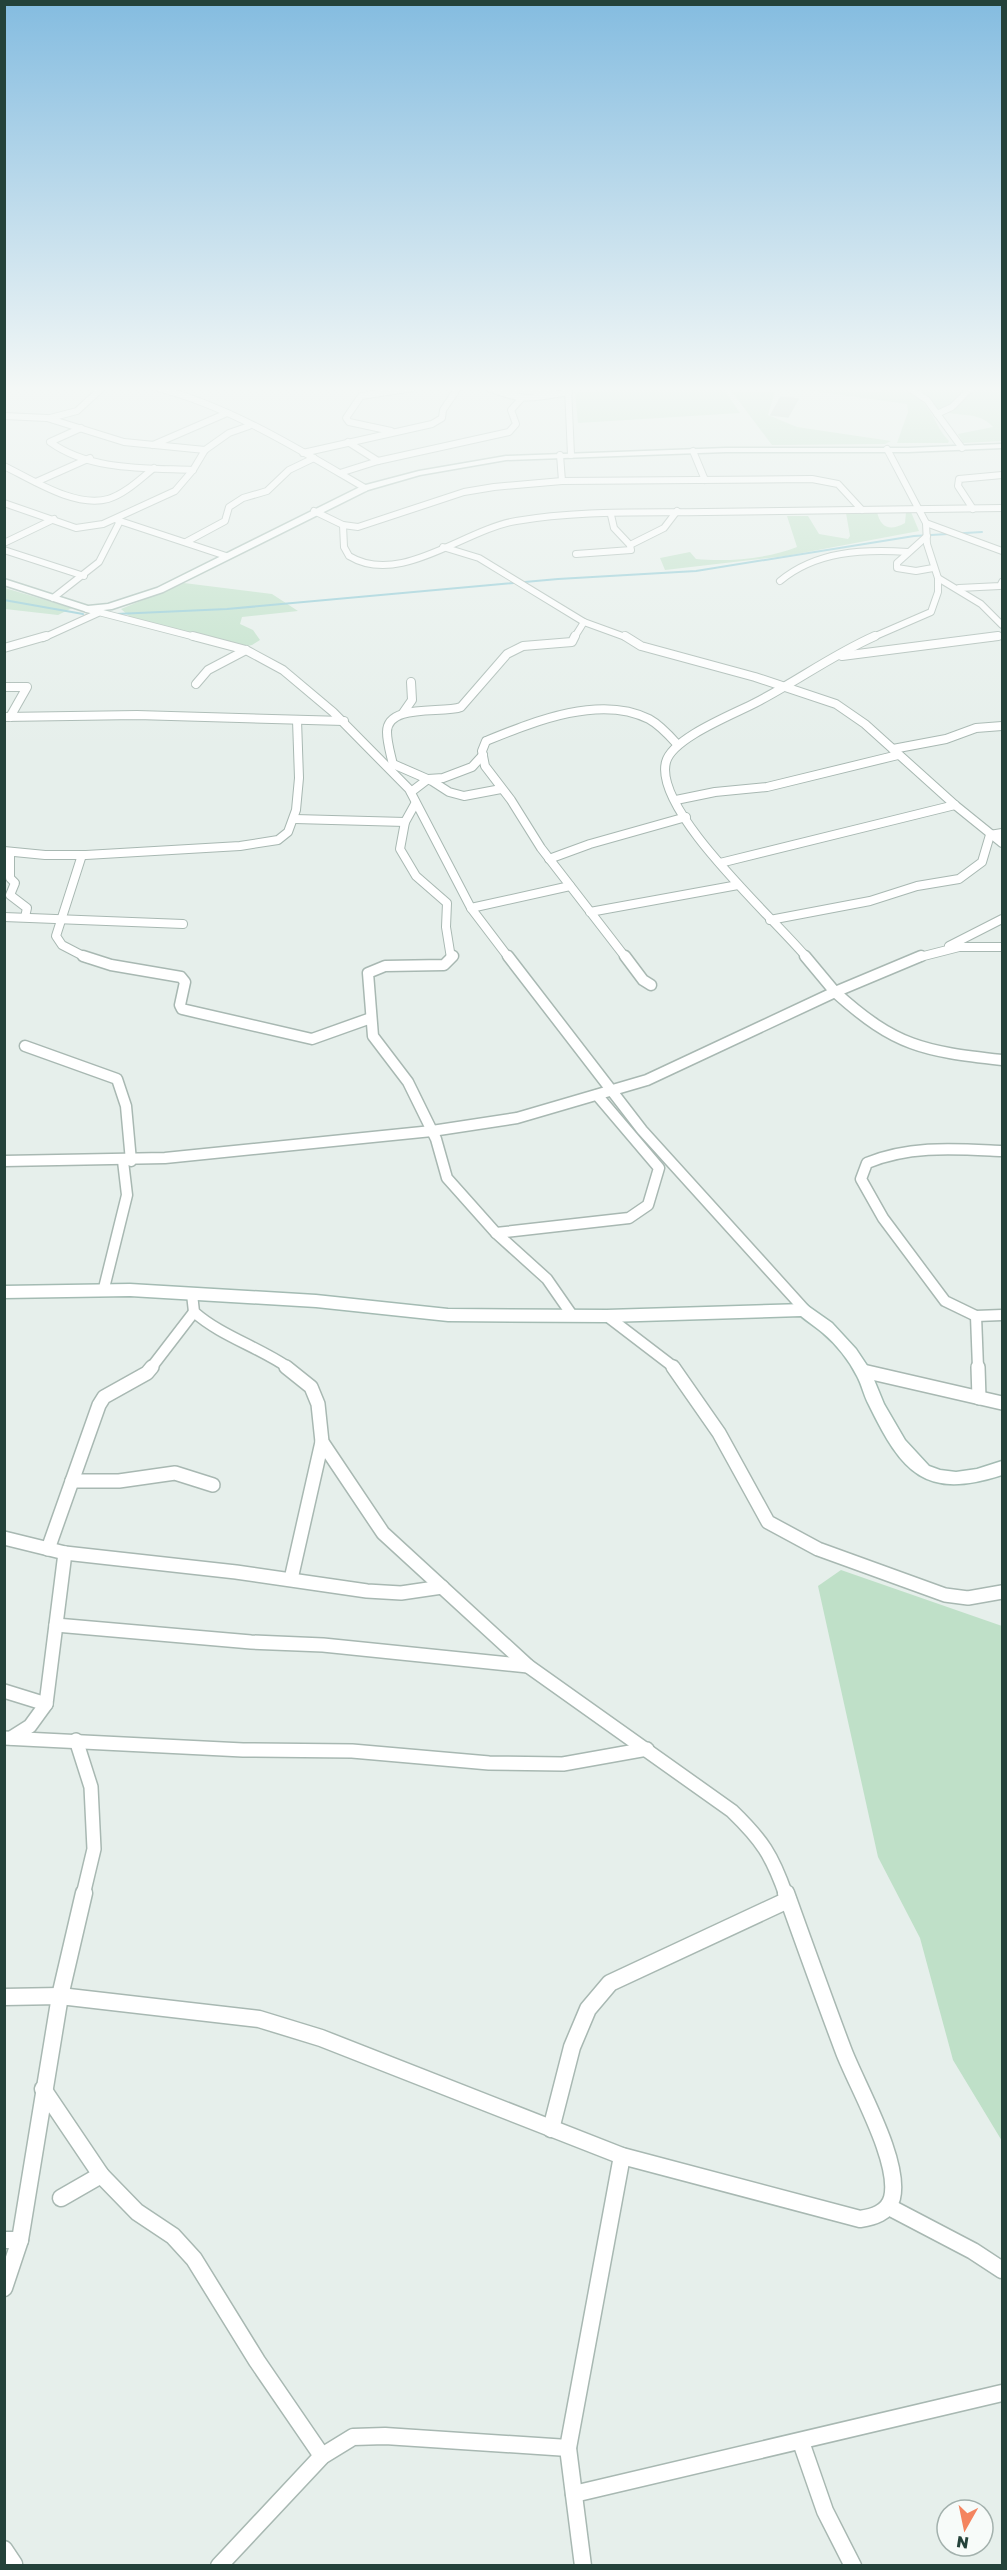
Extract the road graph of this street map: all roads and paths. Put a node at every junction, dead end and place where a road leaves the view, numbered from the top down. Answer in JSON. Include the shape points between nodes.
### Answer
{"nodes":[{"id":1,"x":19,"y":508,"type":"edge"},
{"id":2,"x":143,"y":508,"type":"edge"},
{"id":3,"x":229,"y":508,"type":"edge"},
{"id":4,"x":323,"y":508,"type":"edge"},
{"id":5,"x":421,"y":508,"type":"edge"},
{"id":6,"x":973,"y":508,"type":"joint"},
{"id":7,"x":1002,"y":508,"type":"edge"},
{"id":8,"x":920,"y":509,"type":"junction"},
{"id":9,"x":862,"y":510,"type":"joint"},
{"id":10,"x":314,"y":512,"type":"junction"},
{"id":11,"x":677,"y":512,"type":"junction"},
{"id":12,"x":611,"y":515,"type":"junction"},
{"id":13,"x":54,"y":519,"type":"junction"},
{"id":14,"x":119,"y":521,"type":"junction"},
{"id":15,"x":926,"y":523,"type":"junction"},
{"id":16,"x":343,"y":525,"type":"junction"},
{"id":17,"x":927,"y":536,"type":"junction"},
{"id":18,"x":186,"y":542,"type":"junction"},
{"id":19,"x":4,"y":543,"type":"edge"},
{"id":20,"x":630,"y":545,"type":"junction"},
{"id":21,"x":443,"y":547,"type":"junction"},
{"id":22,"x":4,"y":550,"type":"edge"},
{"id":23,"x":1002,"y":551,"type":"edge"},
{"id":24,"x":908,"y":552,"type":"junction"},
{"id":25,"x":576,"y":554,"type":"dead end"},
{"id":26,"x":226,"y":556,"type":"junction"},
{"id":27,"x":933,"y":568,"type":"junction"},
{"id":28,"x":84,"y":576,"type":"junction"},
{"id":29,"x":938,"y":578,"type":"junction"},
{"id":30,"x":4,"y":582,"type":"edge"},
{"id":31,"x":780,"y":582,"type":"dead end"},
{"id":32,"x":1002,"y":582,"type":"edge"},
{"id":33,"x":958,"y":588,"type":"junction"},
{"id":34,"x":53,"y":598,"type":"junction"},
{"id":35,"x":87,"y":609,"type":"junction"},
{"id":36,"x":99,"y":613,"type":"junction"},
{"id":37,"x":584,"y":622,"type":"junction"},
{"id":38,"x":1002,"y":625,"type":"edge"},
{"id":39,"x":1002,"y":636,"type":"edge"},
{"id":40,"x":4,"y":648,"type":"edge"},
{"id":41,"x":246,"y":650,"type":"junction"},
{"id":42,"x":822,"y":662,"type":"junction"},
{"id":43,"x":411,"y":682,"type":"dead end"},
{"id":44,"x":196,"y":684,"type":"dead end"},
{"id":45,"x":4,"y":687,"type":"edge"},
{"id":46,"x":786,"y":687,"type":"junction"},
{"id":47,"x":401,"y":716,"type":"junction"},
{"id":48,"x":7,"y":717,"type":"edge"},
{"id":49,"x":297,"y":720,"type":"junction"},
{"id":50,"x":344,"y":721,"type":"junction"},
{"id":51,"x":1002,"y":726,"type":"edge"},
{"id":52,"x":677,"y":744,"type":"junction"},
{"id":53,"x":896,"y":752,"type":"junction"},
{"id":54,"x":483,"y":755,"type":"junction"},
{"id":55,"x":381,"y":760,"type":"junction"},
{"id":56,"x":393,"y":765,"type":"junction"},
{"id":57,"x":428,"y":779,"type":"junction"},
{"id":58,"x":501,"y":789,"type":"junction"},
{"id":59,"x":411,"y":792,"type":"junction"},
{"id":60,"x":676,"y":800,"type":"junction"},
{"id":61,"x":415,"y":804,"type":"junction"},
{"id":62,"x":955,"y":805,"type":"junction"},
{"id":63,"x":686,"y":817,"type":"junction"},
{"id":64,"x":295,"y":819,"type":"junction"},
{"id":65,"x":405,"y":822,"type":"junction"},
{"id":66,"x":1002,"y":833,"type":"edge"},
{"id":67,"x":990,"y":835,"type":"junction"},
{"id":68,"x":1002,"y":843,"type":"edge"},
{"id":69,"x":8,"y":852,"type":"edge"},
{"id":70,"x":82,"y":855,"type":"junction"},
{"id":71,"x":549,"y":859,"type":"junction"},
{"id":72,"x":720,"y":863,"type":"junction"},
{"id":73,"x":738,"y":885,"type":"junction"},
{"id":74,"x":570,"y":886,"type":"junction"},
{"id":75,"x":471,"y":908,"type":"junction"},
{"id":76,"x":590,"y":912,"type":"junction"},
{"id":77,"x":4,"y":917,"type":"edge"},
{"id":78,"x":26,"y":917,"type":"junction"},
{"id":79,"x":61,"y":918,"type":"junction"},
{"id":80,"x":1002,"y":919,"type":"edge"},
{"id":81,"x":770,"y":920,"type":"junction"},
{"id":82,"x":183,"y":924,"type":"dead end"},
{"id":83,"x":1002,"y":947,"type":"edge"},
{"id":84,"x":946,"y":948,"type":"junction"},
{"id":85,"x":651,"y":985,"type":"dead end"},
{"id":86,"x":835,"y":992,"type":"junction"},
{"id":87,"x":371,"y":1018,"type":"junction"},
{"id":88,"x":25,"y":1046,"type":"dead end"},
{"id":89,"x":1002,"y":1060,"type":"edge"},
{"id":90,"x":610,"y":1091,"type":"junction"},
{"id":91,"x":597,"y":1095,"type":"junction"},
{"id":92,"x":432,"y":1131,"type":"junction"},
{"id":93,"x":1002,"y":1150,"type":"edge"},
{"id":94,"x":4,"y":1161,"type":"edge"},
{"id":95,"x":127,"y":1161,"type":"junction"},
{"id":96,"x":496,"y":1233,"type":"junction"},
{"id":97,"x":104,"y":1288,"type":"junction"},
{"id":98,"x":4,"y":1292,"type":"edge"},
{"id":99,"x":192,"y":1294,"type":"junction"},
{"id":100,"x":805,"y":1310,"type":"junction"},
{"id":101,"x":194,"y":1312,"type":"junction"},
{"id":102,"x":1002,"y":1315,"type":"edge"},
{"id":103,"x":572,"y":1316,"type":"junction"},
{"id":104,"x":608,"y":1316,"type":"junction"},
{"id":105,"x":976,"y":1316,"type":"junction"},
{"id":106,"x":863,"y":1371,"type":"junction"},
{"id":107,"x":979,"y":1398,"type":"junction"},
{"id":108,"x":1002,"y":1403,"type":"edge"},
{"id":109,"x":322,"y":1442,"type":"junction"},
{"id":110,"x":1002,"y":1468,"type":"edge"},
{"id":111,"x":72,"y":1481,"type":"junction"},
{"id":112,"x":213,"y":1485,"type":"dead end"},
{"id":113,"x":4,"y":1538,"type":"edge"},
{"id":114,"x":48,"y":1550,"type":"junction"},
{"id":115,"x":65,"y":1553,"type":"junction"},
{"id":116,"x":291,"y":1579,"type":"junction"},
{"id":117,"x":442,"y":1587,"type":"junction"},
{"id":118,"x":1002,"y":1592,"type":"edge"},
{"id":119,"x":56,"y":1625,"type":"junction"},
{"id":120,"x":528,"y":1666,"type":"junction"},
{"id":121,"x":4,"y":1691,"type":"edge"},
{"id":122,"x":46,"y":1704,"type":"junction"},
{"id":123,"x":8,"y":1738,"type":"edge"},
{"id":124,"x":76,"y":1740,"type":"junction"},
{"id":125,"x":647,"y":1749,"type":"junction"},
{"id":126,"x":788,"y":1900,"type":"junction"},
{"id":127,"x":60,"y":1996,"type":"junction"},
{"id":128,"x":4,"y":1997,"type":"edge"},
{"id":129,"x":43,"y":2089,"type":"junction"},
{"id":130,"x":551,"y":2129,"type":"junction"},
{"id":131,"x":622,"y":2156,"type":"junction"},
{"id":132,"x":101,"y":2175,"type":"junction"},
{"id":133,"x":61,"y":2198,"type":"dead end"},
{"id":134,"x":889,"y":2207,"type":"junction"},
{"id":135,"x":12,"y":2240,"type":"edge"},
{"id":136,"x":1002,"y":2270,"type":"edge"},
{"id":137,"x":4,"y":2288,"type":"edge"},
{"id":138,"x":1002,"y":2393,"type":"edge"},
{"id":139,"x":801,"y":2442,"type":"junction"},
{"id":140,"x":568,"y":2448,"type":"junction"},
{"id":141,"x":322,"y":2456,"type":"junction"},
{"id":142,"x":574,"y":2494,"type":"junction"},
{"id":143,"x":219,"y":2565,"type":"edge"},
{"id":144,"x":583,"y":2565,"type":"edge"},
{"id":145,"x":853,"y":2565,"type":"edge"}],
"edges":[{"from":1,"to":13,"type":"street"},
{"from":2,"to":14,"type":"street"},
{"from":3,"to":18,"type":"street","via":[[225,521]]},
{"from":4,"to":10,"type":"street"},
{"from":5,"to":16,"type":"street","via":[[366,526]]},
{"from":6,"to":7,"type":"street"},
{"from":6,"to":8,"type":"street"},
{"from":8,"to":9,"type":"street"},
{"from":8,"to":15,"type":"street"},
{"from":9,"to":11,"type":"street"},
{"from":10,"to":16,"type":"street"},
{"from":10,"to":26,"type":"street"},
{"from":11,"to":12,"type":"street"},
{"from":11,"to":20,"type":"street","via":[[664,528]]},
{"from":12,"to":20,"type":"street","via":[[614,528]]},
{"from":12,"to":21,"type":"street","via":[[569,514],[520,520],[483,529]]},
{"from":13,"to":14,"type":"street","via":[[76,528]]},
{"from":13,"to":19,"type":"street"},
{"from":14,"to":18,"type":"street"},
{"from":14,"to":28,"type":"street","via":[[99,562]]},
{"from":15,"to":17,"type":"street"},
{"from":15,"to":23,"type":"street"},
{"from":16,"to":21,"type":"street","via":[[345,551],[353,559],[368,564],[398,566]]},
{"from":17,"to":24,"type":"street"},
{"from":17,"to":27,"type":"street"},
{"from":18,"to":26,"type":"street"},
{"from":20,"to":25,"type":"street","via":[[631,550]]},
{"from":21,"to":37,"type":"street","via":[[479,558]]},
{"from":22,"to":28,"type":"street"},
{"from":24,"to":27,"type":"street","via":[[897,568]]},
{"from":24,"to":31,"type":"street","via":[[874,550],[838,555],[790,573]]},
{"from":26,"to":35,"type":"street","via":[[143,597],[109,608]]},
{"from":27,"to":29,"type":"street"},
{"from":28,"to":34,"type":"street"},
{"from":29,"to":33,"type":"street"},
{"from":29,"to":42,"type":"street","via":[[931,612]]},
{"from":30,"to":34,"type":"street"},
{"from":32,"to":33,"type":"street","via":[[1000,586]]},
{"from":33,"to":38,"type":"street"},
{"from":34,"to":35,"type":"street"},
{"from":35,"to":36,"type":"street"},
{"from":36,"to":40,"type":"street","via":[[59,628],[47,638]]},
{"from":36,"to":41,"type":"street"},
{"from":37,"to":46,"type":"street","via":[[659,652]]},
{"from":37,"to":47,"type":"street","via":[[572,642],[523,646],[507,654],[461,707],[406,711]]},
{"from":39,"to":42,"type":"street","via":[[852,653]]},
{"from":41,"to":44,"type":"street","via":[[208,670]]},
{"from":41,"to":50,"type":"street","via":[[269,661]]},
{"from":42,"to":46,"type":"street"},
{"from":43,"to":47,"type":"street","via":[[412,700]]},
{"from":45,"to":48,"type":"street","via":[[27,687]]},
{"from":46,"to":52,"type":"street"},
{"from":46,"to":53,"type":"street","via":[[836,704]]},
{"from":47,"to":56,"type":"street","via":[[387,730]]},
{"from":48,"to":49,"type":"street","via":[[137,715]]},
{"from":49,"to":50,"type":"street"},
{"from":49,"to":64,"type":"street","via":[[300,757]]},
{"from":50,"to":55,"type":"street"},
{"from":51,"to":53,"type":"street","via":[[976,728]]},
{"from":52,"to":54,"type":"street","via":[[640,715],[623,710],[594,710],[498,736],[486,741]]},
{"from":52,"to":60,"type":"street","via":[[665,755],[663,773]]},
{"from":53,"to":60,"type":"street","via":[[767,787]]},
{"from":53,"to":62,"type":"street"},
{"from":54,"to":57,"type":"street","via":[[459,773]]},
{"from":54,"to":58,"type":"street","via":[[485,766]]},
{"from":55,"to":56,"type":"street"},
{"from":55,"to":59,"type":"street","via":[[399,774]]},
{"from":56,"to":57,"type":"street"},
{"from":57,"to":58,"type":"street","via":[[464,796]]},
{"from":57,"to":59,"type":"street"},
{"from":58,"to":71,"type":"street"},
{"from":59,"to":61,"type":"street"},
{"from":60,"to":63,"type":"street"},
{"from":61,"to":65,"type":"street"},
{"from":61,"to":75,"type":"street"},
{"from":62,"to":67,"type":"street"},
{"from":62,"to":72,"type":"street"},
{"from":63,"to":71,"type":"street"},
{"from":63,"to":72,"type":"street"},
{"from":64,"to":65,"type":"street"},
{"from":64,"to":70,"type":"street","via":[[287,834],[264,843]]},
{"from":65,"to":87,"type":"street","via":[[400,849],[416,876],[447,903],[446,927],[453,956],[444,965],[385,966],[371,970],[367,977]]},
{"from":66,"to":67,"type":"street"},
{"from":67,"to":68,"type":"street"},
{"from":67,"to":81,"type":"street","via":[[982,862],[959,879],[917,886],[870,902]]},
{"from":69,"to":70,"type":"street"},
{"from":69,"to":78,"type":"street","via":[[10,878],[15,884],[10,895],[27,908]]},
{"from":70,"to":79,"type":"street"},
{"from":71,"to":74,"type":"street"},
{"from":72,"to":73,"type":"street"},
{"from":73,"to":76,"type":"street"},
{"from":73,"to":81,"type":"street"},
{"from":74,"to":75,"type":"street"},
{"from":74,"to":76,"type":"street"},
{"from":75,"to":90,"type":"street"},
{"from":76,"to":85,"type":"street"},
{"from":77,"to":78,"type":"street"},
{"from":78,"to":79,"type":"street"},
{"from":79,"to":82,"type":"street"},
{"from":79,"to":87,"type":"street","via":[[57,943],[76,954],[108,963],[181,977],[185,982],[180,1005],[194,1013],[312,1039]]},
{"from":80,"to":84,"type":"street"},
{"from":81,"to":86,"type":"street"},
{"from":83,"to":84,"type":"street"},
{"from":84,"to":86,"type":"street"},
{"from":86,"to":89,"type":"street","via":[[864,1018],[905,1042],[944,1053]]},
{"from":86,"to":90,"type":"street","via":[[647,1080]]},
{"from":87,"to":92,"type":"street","via":[[373,1036],[408,1082]]},
{"from":88,"to":95,"type":"street","via":[[117,1079],[130,1136]]},
{"from":90,"to":91,"type":"street"},
{"from":90,"to":100,"type":"street"},
{"from":91,"to":92,"type":"street","via":[[517,1118]]},
{"from":91,"to":96,"type":"street","via":[[658,1168],[652,1200],[646,1210],[629,1218]]},
{"from":92,"to":95,"type":"street"},
{"from":92,"to":96,"type":"street","via":[[447,1178]]},
{"from":93,"to":105,"type":"street","via":[[928,1149],[884,1155],[867,1163],[861,1179],[883,1218],[945,1301]]},
{"from":94,"to":95,"type":"street"},
{"from":95,"to":97,"type":"street","via":[[127,1195]]},
{"from":96,"to":103,"type":"street","via":[[547,1279]]},
{"from":97,"to":98,"type":"street"},
{"from":97,"to":99,"type":"street"},
{"from":99,"to":101,"type":"street"},
{"from":99,"to":103,"type":"street","via":[[316,1301],[448,1315]]},
{"from":100,"to":104,"type":"street"},
{"from":100,"to":106,"type":"street","via":[[828,1328]]},
{"from":101,"to":109,"type":"street","via":[[300,1376],[316,1396]]},
{"from":101,"to":111,"type":"street","via":[[147,1373],[104,1396]]},
{"from":102,"to":105,"type":"street"},
{"from":103,"to":104,"type":"street"},
{"from":104,"to":118,"type":"street","via":[[676,1369],[719,1433],[768,1522],[818,1549],[945,1595],[968,1598]]},
{"from":105,"to":107,"type":"street"},
{"from":106,"to":107,"type":"street"},
{"from":106,"to":110,"type":"street","via":[[909,1461],[920,1470],[956,1481]]},
{"from":107,"to":108,"type":"street"},
{"from":109,"to":116,"type":"street"},
{"from":109,"to":117,"type":"street","via":[[384,1533]]},
{"from":111,"to":112,"type":"street","via":[[119,1481],[175,1473]]},
{"from":111,"to":114,"type":"street"},
{"from":113,"to":114,"type":"street"},
{"from":114,"to":115,"type":"street"},
{"from":115,"to":116,"type":"street"},
{"from":115,"to":119,"type":"street"},
{"from":116,"to":117,"type":"street","via":[[401,1593]]},
{"from":117,"to":120,"type":"street"},
{"from":119,"to":120,"type":"street","via":[[323,1645]]},
{"from":119,"to":122,"type":"street"},
{"from":120,"to":125,"type":"street"},
{"from":121,"to":122,"type":"street"},
{"from":122,"to":123,"type":"street","via":[[30,1726]]},
{"from":123,"to":124,"type":"street"},
{"from":124,"to":125,"type":"street","via":[[243,1750],[352,1751],[489,1763],[563,1764]]},
{"from":124,"to":127,"type":"street","via":[[91,1787],[94,1849]]},
{"from":125,"to":126,"type":"street","via":[[732,1811],[756,1834],[772,1858]]},
{"from":126,"to":130,"type":"street","via":[[610,1983],[588,2009],[572,2047]]},
{"from":126,"to":134,"type":"street","via":[[890,2163],[894,2191]]},
{"from":127,"to":128,"type":"street"},
{"from":127,"to":129,"type":"street"},
{"from":127,"to":130,"type":"street","via":[[259,2019],[321,2038]]},
{"from":129,"to":132,"type":"street"},
{"from":129,"to":135,"type":"street"},
{"from":130,"to":131,"type":"street"},
{"from":131,"to":134,"type":"street","via":[[860,2219],[876,2217]]},
{"from":131,"to":140,"type":"street"},
{"from":132,"to":133,"type":"street"},
{"from":132,"to":141,"type":"street","via":[[137,2212],[173,2236],[194,2259],[256,2361]]},
{"from":134,"to":136,"type":"street"},
{"from":135,"to":137,"type":"street"},
{"from":138,"to":139,"type":"street"},
{"from":139,"to":142,"type":"street"},
{"from":139,"to":145,"type":"street","via":[[825,2511]]},
{"from":140,"to":141,"type":"street","via":[[353,2437]]},
{"from":140,"to":142,"type":"street"},
{"from":141,"to":143,"type":"street"},
{"from":142,"to":144,"type":"street"}]}
